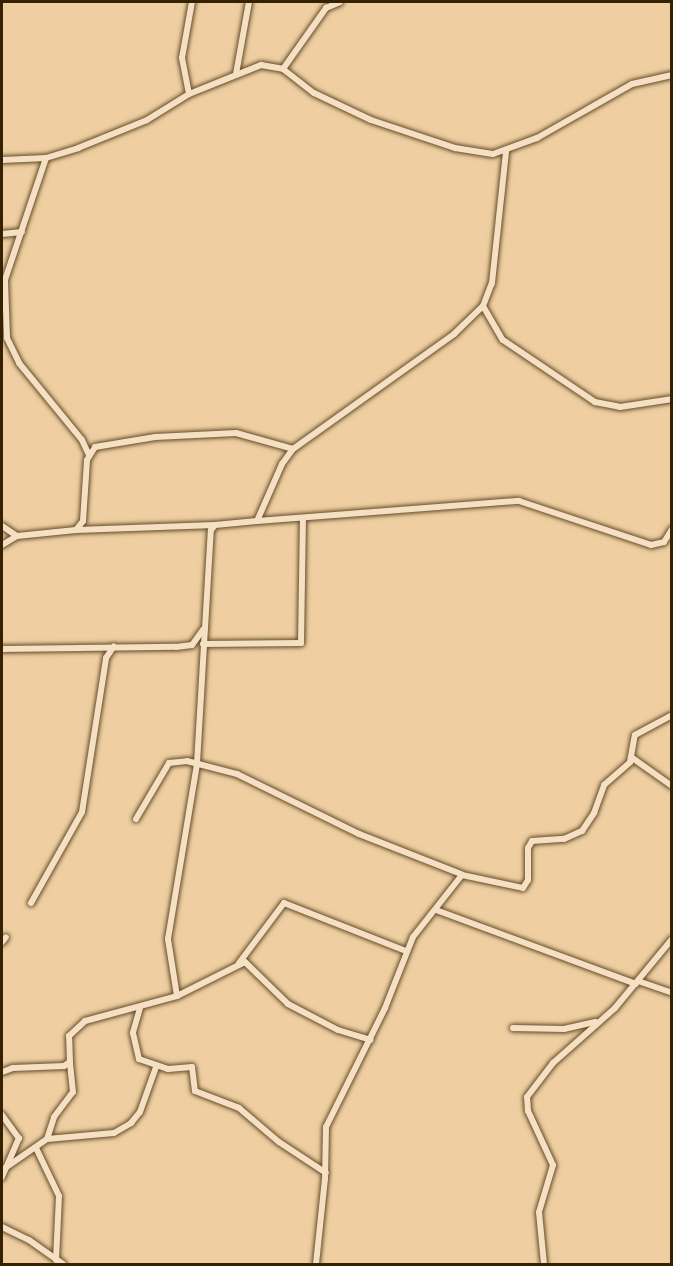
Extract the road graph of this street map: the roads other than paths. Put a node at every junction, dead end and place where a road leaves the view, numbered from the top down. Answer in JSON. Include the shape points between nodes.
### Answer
{"nodes":[{"id":1,"x":192,"y":2,"type":"edge"},
{"id":2,"x":249,"y":2,"type":"edge"},
{"id":3,"x":340,"y":2,"type":"edge"},
{"id":4,"x":283,"y":69,"type":"junction"},
{"id":5,"x":236,"y":74,"type":"junction"},
{"id":6,"x":672,"y":75,"type":"edge"},
{"id":7,"x":189,"y":94,"type":"junction"},
{"id":8,"x":506,"y":151,"type":"junction"},
{"id":9,"x":46,"y":158,"type":"junction"},
{"id":10,"x":2,"y":160,"type":"edge"},
{"id":11,"x":22,"y":232,"type":"junction"},
{"id":12,"x":2,"y":234,"type":"edge"},
{"id":13,"x":483,"y":306,"type":"junction"},
{"id":14,"x":7,"y":338,"type":"junction"},
{"id":15,"x":2,"y":344,"type":"edge"},
{"id":16,"x":672,"y":399,"type":"edge"},
{"id":17,"x":82,"y":440,"type":"junction"},
{"id":18,"x":95,"y":447,"type":"junction"},
{"id":19,"x":292,"y":449,"type":"junction"},
{"id":20,"x":89,"y":455,"type":"junction"},
{"id":21,"x":303,"y":519,"type":"junction"},
{"id":22,"x":257,"y":521,"type":"junction"},
{"id":23,"x":215,"y":525,"type":"junction"},
{"id":24,"x":2,"y":527,"type":"edge"},
{"id":25,"x":672,"y":529,"type":"edge"},
{"id":26,"x":76,"y":530,"type":"junction"},
{"id":27,"x":17,"y":536,"type":"junction"},
{"id":28,"x":2,"y":545,"type":"edge"},
{"id":29,"x":203,"y":630,"type":"junction"},
{"id":30,"x":192,"y":645,"type":"junction"},
{"id":31,"x":101,"y":646,"type":"junction"},
{"id":32,"x":114,"y":646,"type":"junction"},
{"id":33,"x":203,"y":647,"type":"junction"},
{"id":34,"x":2,"y":649,"type":"edge"},
{"id":35,"x":108,"y":654,"type":"junction"},
{"id":36,"x":672,"y":715,"type":"edge"},
{"id":37,"x":631,"y":757,"type":"junction"},
{"id":38,"x":197,"y":763,"type":"junction"},
{"id":39,"x":672,"y":786,"type":"edge"},
{"id":40,"x":136,"y":819,"type":"dead end"},
{"id":41,"x":465,"y":874,"type":"junction"},
{"id":42,"x":31,"y":903,"type":"dead end"},
{"id":43,"x":436,"y":910,"type":"junction"},
{"id":44,"x":671,"y":940,"type":"edge"},
{"id":45,"x":406,"y":951,"type":"junction"},
{"id":46,"x":238,"y":963,"type":"junction"},
{"id":47,"x":637,"y":982,"type":"junction"},
{"id":48,"x":672,"y":993,"type":"edge"},
{"id":49,"x":177,"y":996,"type":"junction"},
{"id":50,"x":140,"y":1008,"type":"junction"},
{"id":51,"x":601,"y":1019,"type":"junction"},
{"id":52,"x":513,"y":1028,"type":"dead end"},
{"id":53,"x":370,"y":1040,"type":"junction"},
{"id":54,"x":70,"y":1062,"type":"junction"},
{"id":55,"x":156,"y":1067,"type":"junction"},
{"id":56,"x":2,"y":1072,"type":"edge"},
{"id":57,"x":2,"y":1115,"type":"edge"},
{"id":58,"x":47,"y":1139,"type":"junction"},
{"id":59,"x":37,"y":1149,"type":"junction"},
{"id":60,"x":5,"y":1168,"type":"junction"},
{"id":61,"x":326,"y":1173,"type":"junction"},
{"id":62,"x":2,"y":1177,"type":"edge"},
{"id":63,"x":2,"y":1227,"type":"edge"},
{"id":64,"x":61,"y":1263,"type":"edge"},
{"id":65,"x":316,"y":1264,"type":"edge"},
{"id":66,"x":543,"y":1264,"type":"edge"}],
"edges":[{"from":1,"to":7,"type":"street","via":[[182,58]]},
{"from":2,"to":5,"type":"street"},
{"from":3,"to":4,"type":"street","via":[[320,16]]},
{"from":4,"to":5,"type":"street","via":[[261,65]]},
{"from":4,"to":8,"type":"street","via":[[314,93],[371,120],[463,150],[493,154]]},
{"from":5,"to":7,"type":"street"},
{"from":6,"to":8,"type":"street","via":[[632,84],[537,138]]},
{"from":7,"to":9,"type":"street","via":[[130,128]]},
{"from":8,"to":13,"type":"street","via":[[492,283]]},
{"from":9,"to":10,"type":"street"},
{"from":9,"to":11,"type":"street"},
{"from":11,"to":12,"type":"street"},
{"from":11,"to":14,"type":"street","via":[[3,290]]},
{"from":13,"to":16,"type":"street","via":[[503,340],[594,402],[620,407]]},
{"from":13,"to":19,"type":"street","via":[[454,334]]},
{"from":14,"to":15,"type":"street"},
{"from":14,"to":17,"type":"street","via":[[19,363]]},
{"from":17,"to":18,"type":"street"},
{"from":17,"to":20,"type":"street"},
{"from":18,"to":19,"type":"street","via":[[155,437],[236,433]]},
{"from":18,"to":20,"type":"street"},
{"from":19,"to":22,"type":"street"},
{"from":20,"to":26,"type":"street","via":[[82,484],[83,521]]},
{"from":21,"to":22,"type":"street"},
{"from":21,"to":25,"type":"street","via":[[519,501],[651,545],[664,542]]},
{"from":21,"to":33,"type":"street","via":[[301,642]]},
{"from":22,"to":23,"type":"street"},
{"from":23,"to":26,"type":"street"},
{"from":23,"to":29,"type":"street","via":[[208,542]]},
{"from":24,"to":27,"type":"street"},
{"from":24,"to":28,"type":"street"},
{"from":26,"to":27,"type":"street"},
{"from":27,"to":28,"type":"street"},
{"from":29,"to":30,"type":"street"},
{"from":29,"to":33,"type":"street"},
{"from":30,"to":32,"type":"street"},
{"from":30,"to":33,"type":"street"},
{"from":31,"to":32,"type":"street"},
{"from":31,"to":34,"type":"street"},
{"from":31,"to":35,"type":"street"},
{"from":32,"to":35,"type":"street"},
{"from":33,"to":38,"type":"street"},
{"from":35,"to":42,"type":"street","via":[[82,812]]},
{"from":36,"to":37,"type":"street","via":[[638,731],[632,740]]},
{"from":37,"to":39,"type":"street"},
{"from":37,"to":41,"type":"street","via":[[604,785],[594,813],[582,831],[564,840],[531,841],[528,880],[523,888]]},
{"from":38,"to":40,"type":"street","via":[[171,761]]},
{"from":38,"to":41,"type":"street","via":[[237,774],[359,834]]},
{"from":38,"to":49,"type":"street","via":[[168,939]]},
{"from":41,"to":43,"type":"street"},
{"from":43,"to":45,"type":"street","via":[[420,926]]},
{"from":43,"to":47,"type":"street"},
{"from":44,"to":47,"type":"street"},
{"from":45,"to":46,"type":"street","via":[[284,903]]},
{"from":45,"to":53,"type":"street"},
{"from":46,"to":49,"type":"street","via":[[197,989]]},
{"from":46,"to":53,"type":"street","via":[[250,965],[288,1004],[338,1030]]},
{"from":47,"to":48,"type":"street"},
{"from":47,"to":51,"type":"street"},
{"from":49,"to":50,"type":"street"},
{"from":50,"to":54,"type":"street","via":[[85,1021],[74,1028],[69,1036]]},
{"from":50,"to":55,"type":"street","via":[[134,1033],[135,1054]]},
{"from":51,"to":52,"type":"street","via":[[564,1029]]},
{"from":51,"to":66,"type":"street","via":[[553,1063],[527,1097],[528,1111],[553,1165],[539,1212]]},
{"from":53,"to":61,"type":"street","via":[[328,1119],[323,1146]]},
{"from":54,"to":56,"type":"street","via":[[54,1069],[13,1068]]},
{"from":54,"to":58,"type":"street","via":[[73,1092],[54,1117]]},
{"from":55,"to":58,"type":"street","via":[[140,1112],[131,1123],[114,1133]]},
{"from":55,"to":61,"type":"street","via":[[192,1067],[195,1091],[238,1108]]},
{"from":57,"to":60,"type":"street","via":[[19,1138]]},
{"from":58,"to":59,"type":"street"},
{"from":59,"to":60,"type":"street"},
{"from":59,"to":64,"type":"street","via":[[59,1196]]},
{"from":60,"to":62,"type":"street"},
{"from":61,"to":65,"type":"street"},
{"from":63,"to":64,"type":"street"}]}
